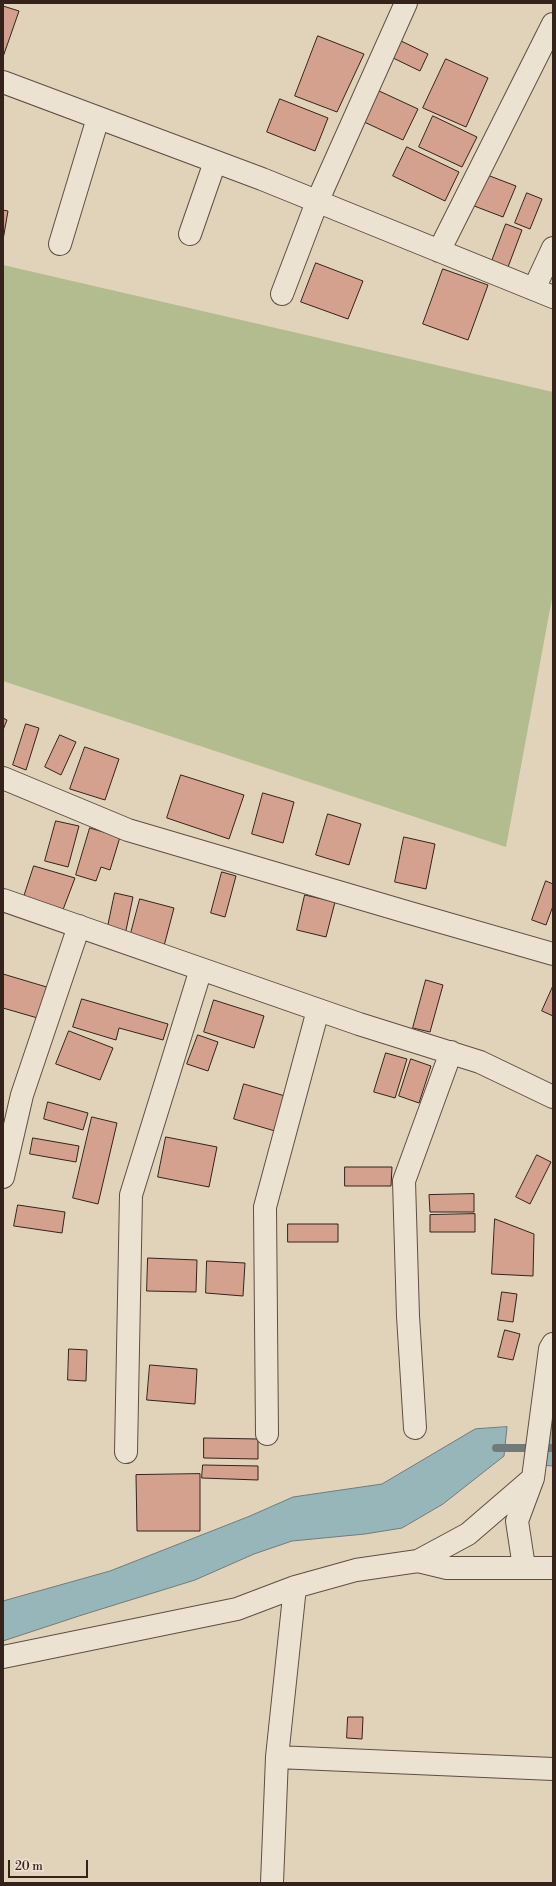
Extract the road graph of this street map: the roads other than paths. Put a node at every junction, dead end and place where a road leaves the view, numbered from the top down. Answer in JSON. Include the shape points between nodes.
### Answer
{"nodes":[{"id":1,"x":406,"y":3,"type":"edge"},
{"id":2,"x":553,"y":24,"type":"edge"},
{"id":3,"x":3,"y":82,"type":"edge"},
{"id":4,"x":98,"y":118,"type":"junction"},
{"id":5,"x":215,"y":162,"type":"junction"},
{"id":6,"x":317,"y":202,"type":"junction"},
{"id":7,"x":190,"y":234,"type":"dead end"},
{"id":8,"x":60,"y":244,"type":"dead end"},
{"id":9,"x":553,"y":248,"type":"edge"},
{"id":10,"x":439,"y":251,"type":"junction"},
{"id":11,"x":543,"y":293,"type":"edge"},
{"id":12,"x":282,"y":294,"type":"dead end"},
{"id":13,"x":3,"y":778,"type":"edge"},
{"id":14,"x":3,"y":900,"type":"edge"},
{"id":15,"x":79,"y":926,"type":"junction"},
{"id":16,"x":553,"y":954,"type":"edge"},
{"id":17,"x":201,"y":969,"type":"junction"},
{"id":18,"x":318,"y":1010,"type":"junction"},
{"id":19,"x":451,"y":1052,"type":"junction"},
{"id":20,"x":553,"y":1097,"type":"edge"},
{"id":21,"x":3,"y":1177,"type":"edge"},
{"id":22,"x":553,"y":1344,"type":"edge"},
{"id":23,"x":415,"y":1428,"type":"dead end"},
{"id":24,"x":267,"y":1434,"type":"dead end"},
{"id":25,"x":126,"y":1452,"type":"dead end"},
{"id":26,"x":533,"y":1478,"type":"junction"},
{"id":27,"x":418,"y":1561,"type":"junction"},
{"id":28,"x":524,"y":1567,"type":"junction"},
{"id":29,"x":553,"y":1568,"type":"edge"},
{"id":30,"x":295,"y":1587,"type":"junction"},
{"id":31,"x":3,"y":1657,"type":"edge"},
{"id":32,"x":277,"y":1757,"type":"junction"},
{"id":33,"x":553,"y":1769,"type":"edge"},
{"id":34,"x":272,"y":1883,"type":"edge"}],
"edges":[{"from":1,"to":6,"type":"street"},
{"from":2,"to":10,"type":"street"},
{"from":3,"to":4,"type":"street"},
{"from":4,"to":5,"type":"street"},
{"from":4,"to":8,"type":"street"},
{"from":5,"to":6,"type":"street"},
{"from":5,"to":7,"type":"street"},
{"from":6,"to":10,"type":"street"},
{"from":6,"to":12,"type":"street"},
{"from":9,"to":11,"type":"street"},
{"from":10,"to":11,"type":"street"},
{"from":13,"to":16,"type":"street","via":[[128,830]]},
{"from":14,"to":15,"type":"street"},
{"from":15,"to":17,"type":"street"},
{"from":15,"to":21,"type":"street","via":[[22,1096]]},
{"from":17,"to":18,"type":"street"},
{"from":17,"to":25,"type":"street","via":[[131,1195]]},
{"from":18,"to":19,"type":"street"},
{"from":18,"to":24,"type":"street","via":[[265,1207]]},
{"from":19,"to":20,"type":"street","via":[[480,1062]]},
{"from":19,"to":23,"type":"street","via":[[404,1181],[408,1316]]},
{"from":22,"to":26,"type":"street","via":[[550,1349]]},
{"from":26,"to":27,"type":"street","via":[[468,1534]]},
{"from":26,"to":28,"type":"street","via":[[517,1521]]},
{"from":27,"to":28,"type":"street","via":[[447,1568]]},
{"from":27,"to":30,"type":"street","via":[[356,1570]]},
{"from":28,"to":29,"type":"street"},
{"from":30,"to":31,"type":"street","via":[[237,1609]]},
{"from":30,"to":32,"type":"street"},
{"from":32,"to":33,"type":"street"},
{"from":32,"to":34,"type":"street"}]}
